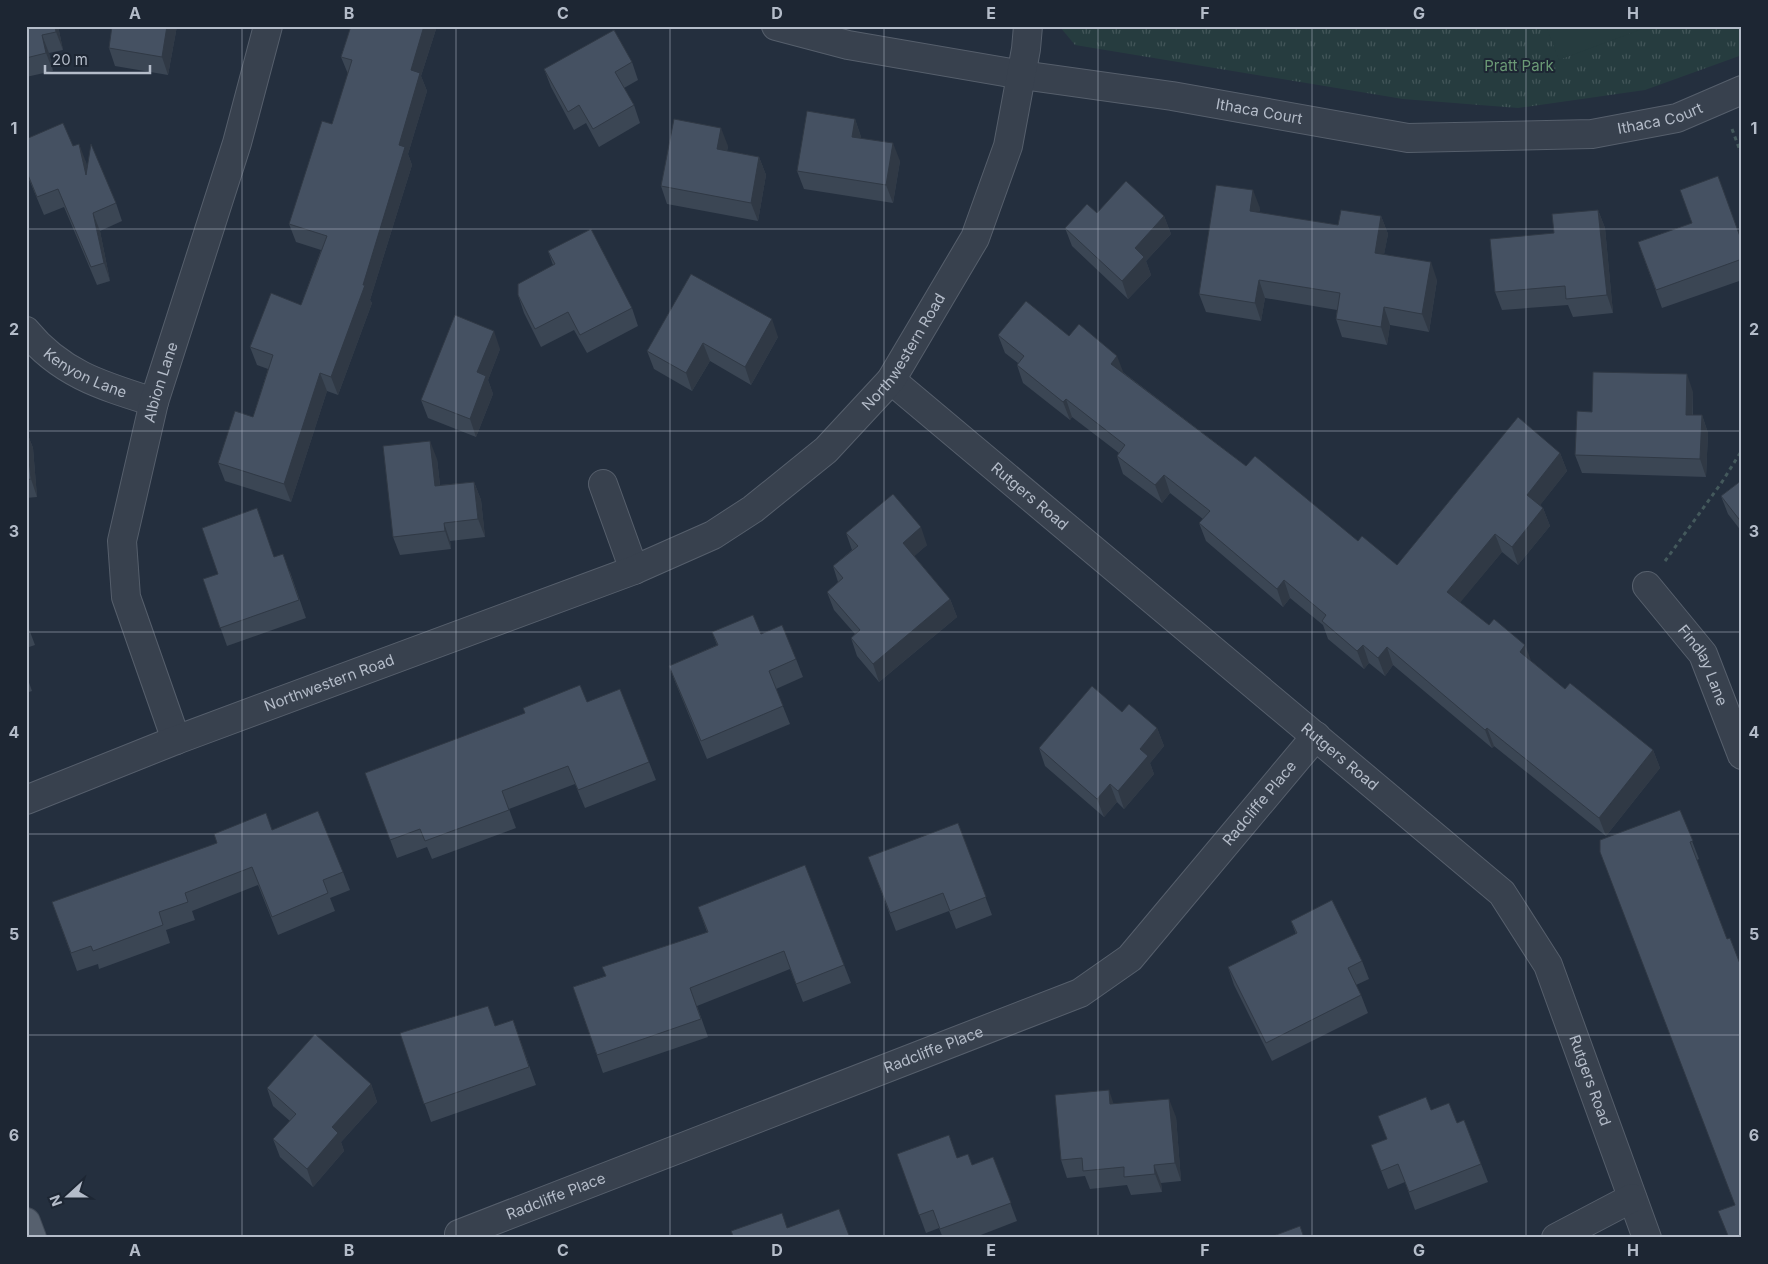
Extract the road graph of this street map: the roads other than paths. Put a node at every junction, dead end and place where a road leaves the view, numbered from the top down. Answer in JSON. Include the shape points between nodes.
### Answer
{"nodes":[{"id":1,"x":268,"y":26,"type":"edge"},
{"id":2,"x":776,"y":26,"type":"edge"},
{"id":3,"x":1028,"y":26,"type":"edge"},
{"id":4,"x":1022,"y":75,"type":"junction"},
{"id":5,"x":1742,"y":90,"type":"edge"},
{"id":6,"x":26,"y":331,"type":"edge"},
{"id":7,"x":891,"y":380,"type":"junction"},
{"id":8,"x":154,"y":402,"type":"junction"},
{"id":9,"x":603,"y":484,"type":"dead end"},
{"id":10,"x":634,"y":570,"type":"junction"},
{"id":11,"x":1647,"y":586,"type":"road end"},
{"id":12,"x":1316,"y":736,"type":"junction"},
{"id":13,"x":176,"y":740,"type":"junction"},
{"id":14,"x":1742,"y":755,"type":"edge"},
{"id":15,"x":26,"y":800,"type":"edge"},
{"id":16,"x":1632,"y":1198,"type":"junction"},
{"id":17,"x":26,"y":1222,"type":"edge"},
{"id":18,"x":459,"y":1234,"type":"dead end"},
{"id":19,"x":32,"y":1238,"type":"edge"},
{"id":20,"x":1556,"y":1238,"type":"edge"},
{"id":21,"x":1647,"y":1238,"type":"edge"}],
"edges":[{"from":1,"to":8,"type":"street","name":"Albion Lane","via":[[237,143]]},
{"from":2,"to":4,"type":"street","name":"Ithaca Court","via":[[848,45]]},
{"from":3,"to":4,"type":"street","name":"Northwestern Road"},
{"from":4,"to":5,"type":"street","name":"Ithaca Court","via":[[1172,96],[1408,138],[1592,134],[1677,118]]},
{"from":4,"to":7,"type":"street","name":"Northwestern Road","via":[[1008,146],[974,238]]},
{"from":6,"to":8,"type":"street","name":"Kenyon Lane","via":[[42,351],[94,383]]},
{"from":7,"to":10,"type":"street","name":"Northwestern Road","via":[[826,450],[753,509],[713,535]]},
{"from":7,"to":12,"type":"street","name":"Rutgers Road"},
{"from":8,"to":13,"type":"street","name":"Albion Lane","via":[[122,540],[126,597]]},
{"from":9,"to":10,"type":"street"},
{"from":10,"to":13,"type":"street","name":"Northwestern Road"},
{"from":11,"to":14,"type":"street","name":"Findlay Lane","via":[[1703,654]]},
{"from":12,"to":16,"type":"street","name":"Rutgers Road","via":[[1502,893],[1548,965]]},
{"from":12,"to":18,"type":"street","name":"Radcliffe Place","via":[[1130,958],[1080,993]]},
{"from":13,"to":15,"type":"street","name":"Northwestern Road"},
{"from":16,"to":20,"type":"street"},
{"from":16,"to":21,"type":"street","name":"Rutgers Road"},
{"from":17,"to":19,"type":"main road"}]}
